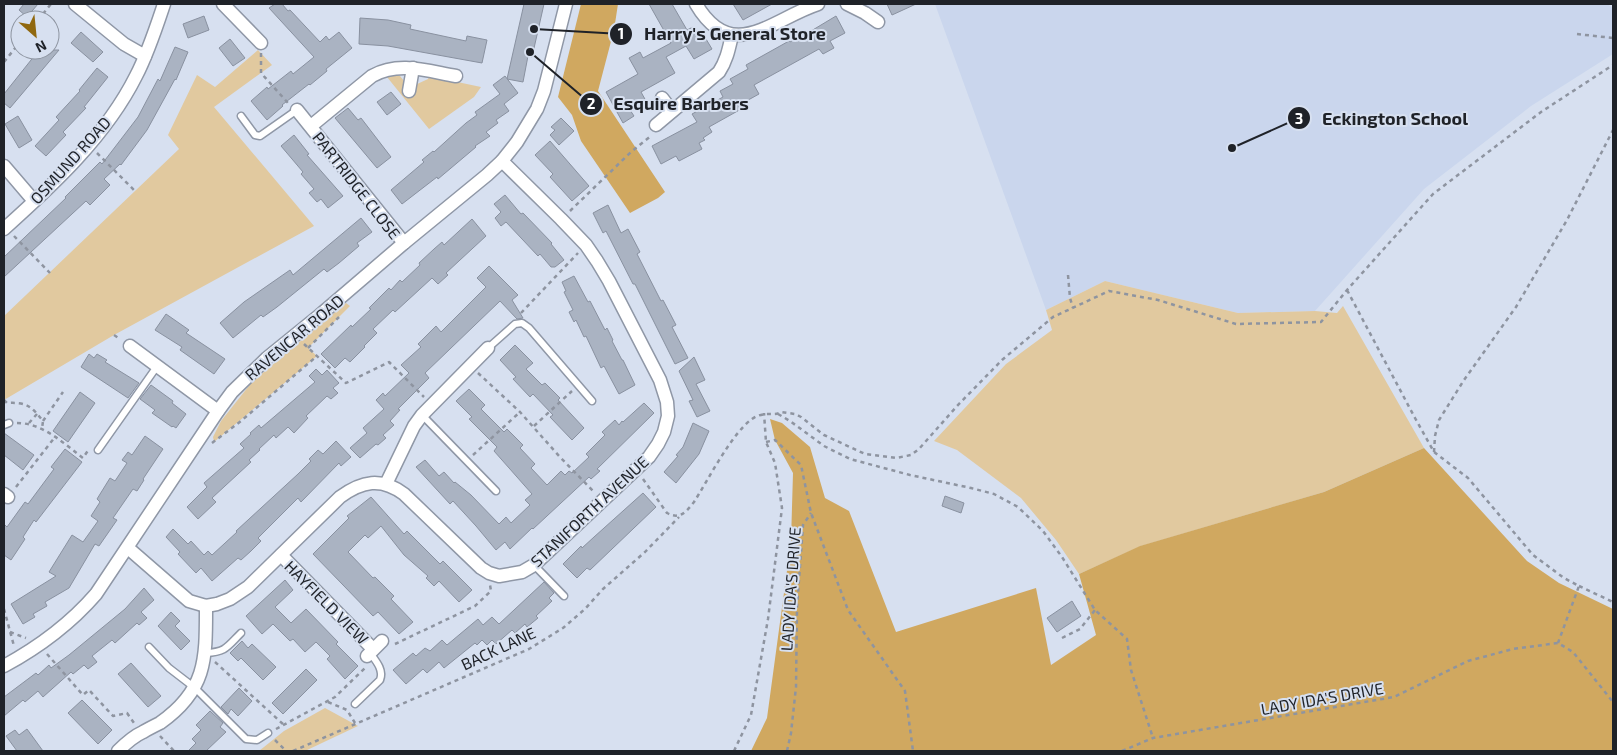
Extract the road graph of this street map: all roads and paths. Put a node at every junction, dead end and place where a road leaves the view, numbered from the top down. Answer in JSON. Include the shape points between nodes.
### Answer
{"nodes":[{"id":1,"x":75,"y":4,"type":"edge"},
{"id":2,"x":164,"y":4,"type":"edge"},
{"id":3,"x":223,"y":4,"type":"edge"},
{"id":4,"x":566,"y":4,"type":"edge"},
{"id":5,"x":696,"y":4,"type":"edge"},
{"id":6,"x":818,"y":4,"type":"edge"},
{"id":7,"x":848,"y":4,"type":"edge"},
{"id":8,"x":878,"y":22,"type":"dead end"},
{"id":9,"x":1577,"y":34,"type":"dead end"},
{"id":10,"x":732,"y":35,"type":"junction"},
{"id":11,"x":1613,"y":38,"type":"edge"},
{"id":12,"x":261,"y":44,"type":"joint"},
{"id":13,"x":146,"y":56,"type":"junction"},
{"id":14,"x":1613,"y":65,"type":"edge"},
{"id":15,"x":413,"y":68,"type":"junction"},
{"id":16,"x":456,"y":76,"type":"dead end"},
{"id":17,"x":410,"y":91,"type":"dead end"},
{"id":18,"x":662,"y":98,"type":"dead end"},
{"id":19,"x":297,"y":110,"type":"junction"},
{"id":20,"x":672,"y":111,"type":"junction"},
{"id":21,"x":240,"y":116,"type":"dead end"},
{"id":22,"x":656,"y":125,"type":"joint"},
{"id":23,"x":311,"y":126,"type":"junction"},
{"id":24,"x":1613,"y":130,"type":"edge"},
{"id":25,"x":89,"y":144,"type":"junction"},
{"id":26,"x":502,"y":161,"type":"junction"},
{"id":27,"x":4,"y":166,"type":"edge"},
{"id":28,"x":135,"y":191,"type":"dead end"},
{"id":29,"x":34,"y":201,"type":"junction"},
{"id":30,"x":561,"y":219,"type":"junction"},
{"id":31,"x":5,"y":228,"type":"edge"},
{"id":32,"x":404,"y":243,"type":"junction"},
{"id":33,"x":586,"y":245,"type":"junction"},
{"id":34,"x":50,"y":273,"type":"dead end"},
{"id":35,"x":1068,"y":275,"type":"dead end"},
{"id":36,"x":1347,"y":290,"type":"junction"},
{"id":37,"x":1073,"y":308,"type":"junction"},
{"id":38,"x":515,"y":324,"type":"junction"},
{"id":39,"x":294,"y":335,"type":"junction"},
{"id":40,"x":130,"y":346,"type":"dead end"},
{"id":41,"x":488,"y":348,"type":"joint"},
{"id":42,"x":317,"y":356,"type":"junction"},
{"id":43,"x":158,"y":365,"type":"junction"},
{"id":44,"x":470,"y":366,"type":"junction"},
{"id":45,"x":579,"y":385,"type":"junction"},
{"id":46,"x":63,"y":392,"type":"dead end"},
{"id":47,"x":4,"y":400,"type":"edge"},
{"id":48,"x":592,"y":401,"type":"dead end"},
{"id":49,"x":431,"y":404,"type":"junction"},
{"id":50,"x":218,"y":411,"type":"junction"},
{"id":51,"x":520,"y":412,"type":"junction"},
{"id":52,"x":764,"y":413,"type":"junction"},
{"id":53,"x":37,"y":414,"type":"junction"},
{"id":54,"x":422,"y":414,"type":"junction"},
{"id":55,"x":778,"y":414,"type":"junction"},
{"id":56,"x":43,"y":421,"type":"junction"},
{"id":57,"x":29,"y":423,"type":"junction"},
{"id":58,"x":6,"y":424,"type":"edge"},
{"id":59,"x":534,"y":427,"type":"junction"},
{"id":60,"x":42,"y":429,"type":"junction"},
{"id":61,"x":55,"y":437,"type":"junction"},
{"id":62,"x":766,"y":442,"type":"junction"},
{"id":63,"x":98,"y":450,"type":"dead end"},
{"id":64,"x":192,"y":450,"type":"junction"},
{"id":65,"x":1434,"y":452,"type":"junction"},
{"id":66,"x":83,"y":458,"type":"dead end"},
{"id":67,"x":467,"y":461,"type":"junction"},
{"id":68,"x":636,"y":470,"type":"junction"},
{"id":69,"x":386,"y":484,"type":"junction"},
{"id":70,"x":496,"y":491,"type":"dead end"},
{"id":71,"x":6,"y":495,"type":"edge"},
{"id":72,"x":603,"y":501,"type":"junction"},
{"id":73,"x":811,"y":513,"type":"junction"},
{"id":74,"x":679,"y":516,"type":"junction"},
{"id":75,"x":128,"y":548,"type":"junction"},
{"id":76,"x":281,"y":555,"type":"junction"},
{"id":77,"x":534,"y":566,"type":"junction"},
{"id":78,"x":489,"y":574,"type":"junction"},
{"id":79,"x":1579,"y":586,"type":"junction"},
{"id":80,"x":564,"y":596,"type":"dead end"},
{"id":81,"x":1613,"y":602,"type":"edge"},
{"id":82,"x":206,"y":606,"type":"junction"},
{"id":83,"x":4,"y":609,"type":"edge"},
{"id":84,"x":1095,"y":610,"type":"junction"},
{"id":85,"x":241,"y":633,"type":"dead end"},
{"id":86,"x":1062,"y":638,"type":"dead end"},
{"id":87,"x":1558,"y":643,"type":"junction"},
{"id":88,"x":41,"y":644,"type":"junction"},
{"id":89,"x":149,"y":647,"type":"dead end"},
{"id":90,"x":373,"y":649,"type":"junction"},
{"id":91,"x":206,"y":653,"type":"junction"},
{"id":92,"x":17,"y":659,"type":"junction"},
{"id":93,"x":4,"y":666,"type":"edge"},
{"id":94,"x":195,"y":688,"type":"junction"},
{"id":95,"x":327,"y":701,"type":"junction"},
{"id":96,"x":1613,"y":702,"type":"edge"},
{"id":97,"x":354,"y":704,"type":"dead end"},
{"id":98,"x":355,"y":723,"type":"junction"},
{"id":99,"x":284,"y":725,"type":"junction"},
{"id":100,"x":146,"y":730,"type":"junction"},
{"id":101,"x":268,"y":733,"type":"junction"},
{"id":102,"x":1153,"y":738,"type":"junction"},
{"id":103,"x":118,"y":751,"type":"edge"},
{"id":104,"x":174,"y":751,"type":"edge"},
{"id":105,"x":286,"y":751,"type":"edge"},
{"id":106,"x":293,"y":751,"type":"edge"},
{"id":107,"x":734,"y":751,"type":"edge"},
{"id":108,"x":787,"y":751,"type":"edge"},
{"id":109,"x":913,"y":751,"type":"edge"},
{"id":110,"x":1122,"y":751,"type":"edge"}],
"edges":[{"from":1,"to":13,"type":"street","via":[[124,44]]},
{"from":2,"to":13,"type":"street","name":"OSMUND ROAD"},
{"from":3,"to":12,"type":"street"},
{"from":4,"to":26,"type":"street","name":"RAVENCAR ROAD","via":[[538,109]]},
{"from":5,"to":10,"type":"street","via":[[712,23]]},
{"from":6,"to":10,"type":"street","via":[[801,9],[759,32]]},
{"from":7,"to":8,"type":"street"},
{"from":9,"to":11,"type":"path"},
{"from":10,"to":20,"type":"street","via":[[719,72]]},
{"from":12,"to":19,"type":"path","via":[[262,72]]},
{"from":13,"to":25,"type":"street","name":"OSMUND ROAD","via":[[120,103]]},
{"from":14,"to":36,"type":"path","via":[[1541,112],[1433,194]]},
{"from":15,"to":16,"type":"street","name":"PARTRIDGE CLOSE"},
{"from":15,"to":17,"type":"street"},
{"from":15,"to":23,"type":"street","name":"PARTRIDGE CLOSE","via":[[392,68],[372,76]]},
{"from":18,"to":20,"type":"street"},
{"from":19,"to":21,"type":"lane","via":[[260,136],[255,135]]},
{"from":19,"to":23,"type":"street","name":"PARTRIDGE CLOSE"},
{"from":20,"to":22,"type":"street"},
{"from":22,"to":30,"type":"path","via":[[654,134]]},
{"from":23,"to":32,"type":"street","name":"PARTRIDGE CLOSE"},
{"from":24,"to":65,"type":"path","via":[[1568,220],[1516,307],[1439,420]]},
{"from":25,"to":28,"type":"path"},
{"from":25,"to":29,"type":"street","name":"OSMUND ROAD"},
{"from":26,"to":30,"type":"street","name":"STANIFORTH AVENUE"},
{"from":26,"to":32,"type":"street","name":"RAVENCAR ROAD"},
{"from":27,"to":29,"type":"street"},
{"from":29,"to":31,"type":"street","name":"OSMUND ROAD"},
{"from":30,"to":33,"type":"street","name":"STANIFORTH AVENUE"},
{"from":31,"to":34,"type":"path"},
{"from":32,"to":39,"type":"street","name":"RAVENCAR ROAD"},
{"from":33,"to":38,"type":"path","via":[[543,288]]},
{"from":33,"to":68,"type":"street","name":"STANIFORTH AVENUE","via":[[613,289],[660,380],[667,402],[664,432]]},
{"from":35,"to":37,"type":"path"},
{"from":36,"to":37,"type":"path","via":[[1321,322],[1236,324],[1158,300],[1109,291]]},
{"from":36,"to":65,"type":"path"},
{"from":37,"to":55,"type":"path","via":[[1053,317],[1002,360],[911,455],[896,458],[865,454],[824,435],[795,414]]},
{"from":38,"to":41,"type":"lane"},
{"from":38,"to":45,"type":"lane","via":[[522,323],[529,328]]},
{"from":39,"to":42,"type":"path"},
{"from":39,"to":50,"type":"street","name":"RAVENCAR ROAD","via":[[247,377]]},
{"from":40,"to":43,"type":"street"},
{"from":41,"to":44,"type":"street"},
{"from":42,"to":49,"type":"path","via":[[346,383],[389,362]]},
{"from":42,"to":64,"type":"path","via":[[214,442]]},
{"from":43,"to":50,"type":"street"},
{"from":43,"to":63,"type":"lane"},
{"from":44,"to":49,"type":"street"},
{"from":44,"to":51,"type":"path"},
{"from":45,"to":48,"type":"lane"},
{"from":45,"to":59,"type":"path"},
{"from":46,"to":56,"type":"path"},
{"from":47,"to":53,"type":"path","via":[[7,403],[22,402]]},
{"from":49,"to":54,"type":"street"},
{"from":50,"to":64,"type":"street","name":"RAVENCAR ROAD"},
{"from":51,"to":59,"type":"path"},
{"from":51,"to":67,"type":"path"},
{"from":52,"to":55,"type":"path"},
{"from":52,"to":62,"type":"path"},
{"from":52,"to":74,"type":"path","name":"BACK LANE","via":[[738,431],[694,502]]},
{"from":53,"to":56,"type":"path"},
{"from":53,"to":57,"type":"path"},
{"from":54,"to":67,"type":"lane"},
{"from":54,"to":69,"type":"street"},
{"from":55,"to":84,"type":"path","via":[[824,446],[850,459],[994,494],[1018,507],[1043,531]]},
{"from":56,"to":60,"type":"path"},
{"from":57,"to":58,"type":"path"},
{"from":57,"to":60,"type":"path"},
{"from":59,"to":72,"type":"path"},
{"from":60,"to":61,"type":"path"},
{"from":61,"to":66,"type":"path"},
{"from":61,"to":71,"type":"path"},
{"from":62,"to":73,"type":"path","via":[[775,440],[801,465]]},
{"from":62,"to":107,"type":"path","via":[[775,463],[782,508],[752,715]]},
{"from":64,"to":75,"type":"street","name":"RAVENCAR ROAD"},
{"from":65,"to":79,"type":"path","via":[[1468,478],[1533,554]]},
{"from":67,"to":70,"type":"lane"},
{"from":68,"to":72,"type":"street","name":"STANIFORTH AVENUE"},
{"from":68,"to":74,"type":"path","via":[[668,513]]},
{"from":69,"to":76,"type":"street","via":[[374,482],[352,488]]},
{"from":69,"to":78,"type":"street","via":[[404,494]]},
{"from":72,"to":77,"type":"street","name":"STANIFORTH AVENUE"},
{"from":73,"to":108,"type":"path","name":"LADY IDA'S DRIVE","via":[[802,525],[796,687]]},
{"from":73,"to":109,"type":"path","name":"LADY IDA'S DRIVE","via":[[848,610],[905,690]]},
{"from":74,"to":98,"type":"path","name":"BACK LANE","via":[[563,628],[529,649]]},
{"from":75,"to":82,"type":"street","via":[[189,602]]},
{"from":75,"to":88,"type":"street","name":"RAVENCAR ROAD","via":[[82,611]]},
{"from":76,"to":82,"type":"street","via":[[240,593]]},
{"from":76,"to":90,"type":"street","name":"HAYFIELD VIEW"},
{"from":77,"to":78,"type":"street","name":"STANIFORTH AVENUE","via":[[500,576]]},
{"from":77,"to":80,"type":"lane"},
{"from":78,"to":90,"type":"path","via":[[491,591],[475,606],[390,646]]},
{"from":79,"to":81,"type":"path"},
{"from":79,"to":87,"type":"path"},
{"from":82,"to":91,"type":"street"},
{"from":83,"to":92,"type":"path"},
{"from":84,"to":86,"type":"path","via":[[1080,629]]},
{"from":84,"to":102,"type":"path","via":[[1126,639],[1131,670]]},
{"from":85,"to":91,"type":"lane","via":[[225,649]]},
{"from":87,"to":96,"type":"path","via":[[1574,652]]},
{"from":87,"to":102,"type":"path","name":"LADY IDA'S DRIVE","via":[[1514,649],[1468,661],[1394,697]]},
{"from":88,"to":92,"type":"street","name":"RAVENCAR ROAD"},
{"from":88,"to":100,"type":"path","via":[[84,695],[89,690],[113,716],[127,713]]},
{"from":89,"to":94,"type":"lane"},
{"from":90,"to":95,"type":"path","via":[[369,665]]},
{"from":90,"to":97,"type":"lane","via":[[382,675]]},
{"from":91,"to":94,"type":"street"},
{"from":91,"to":99,"type":"path"},
{"from":92,"to":93,"type":"street","name":"RAVENCAR ROAD"},
{"from":94,"to":100,"type":"street","via":[[177,708]]},
{"from":94,"to":101,"type":"lane","via":[[246,739],[257,740]]},
{"from":95,"to":98,"type":"path","via":[[347,710]]},
{"from":95,"to":99,"type":"path"},
{"from":98,"to":106,"type":"path","name":"BACK LANE"},
{"from":99,"to":101,"type":"path"},
{"from":100,"to":103,"type":"street"},
{"from":100,"to":104,"type":"path"},
{"from":101,"to":105,"type":"path"},
{"from":102,"to":110,"type":"path","name":"LADY IDA'S DRIVE"}]}
